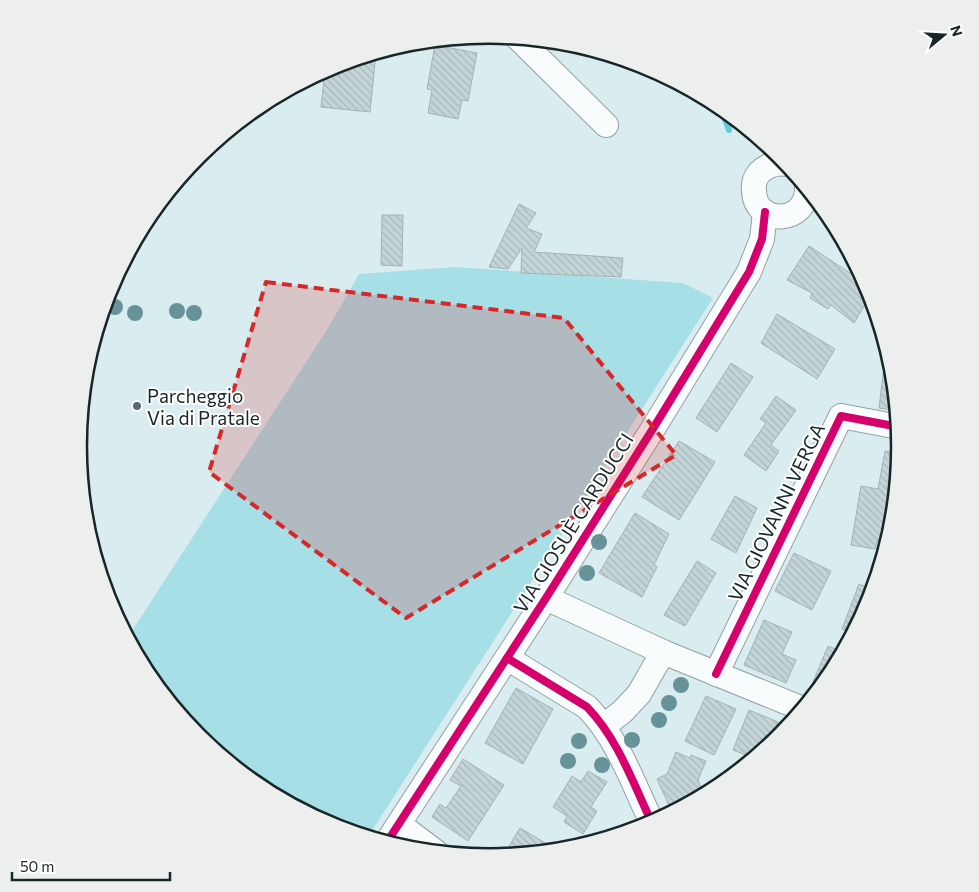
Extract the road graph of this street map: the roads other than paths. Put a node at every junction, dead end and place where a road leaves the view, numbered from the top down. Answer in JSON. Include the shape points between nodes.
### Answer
{"nodes":[{"id":1,"x":526,"y":46,"type":"edge"},
{"id":2,"x":606,"y":125,"type":"dead end"},
{"id":3,"x":776,"y":164,"type":"edge"},
{"id":4,"x":806,"y":197,"type":"edge"},
{"id":5,"x":765,"y":212,"type":"junction"},
{"id":6,"x":891,"y":426,"type":"edge"},
{"id":7,"x":546,"y":598,"type":"junction"},
{"id":8,"x":663,"y":652,"type":"junction"},
{"id":9,"x":507,"y":658,"type":"junction"},
{"id":10,"x":716,"y":674,"type":"junction"},
{"id":11,"x":796,"y":706,"type":"edge"},
{"id":12,"x":604,"y":726,"type":"junction"},
{"id":13,"x":648,"y":815,"type":"edge"},
{"id":14,"x":394,"y":834,"type":"edge"},
{"id":15,"x":410,"y":841,"type":"edge"}],
"edges":[{"from":1,"to":2,"type":"street"},
{"from":3,"to":5,"type":"street","via":[[761,171],[755,181],[755,198]]},
{"from":4,"to":5,"type":"street","via":[[794,214],[780,217]]},
{"from":5,"to":7,"type":"street","name":"VIA GIOSUÈ CARDUCCI","via":[[762,239],[749,272]]},
{"from":6,"to":10,"type":"street","name":"VIA GIOVANNI VERGA","via":[[841,416]]},
{"from":7,"to":8,"type":"street"},
{"from":7,"to":9,"type":"street","name":"VIA GIOSUÈ CARDUCCI"},
{"from":8,"to":10,"type":"street"},
{"from":8,"to":12,"type":"street","via":[[639,694]]},
{"from":9,"to":12,"type":"street","via":[[587,707]]},
{"from":9,"to":14,"type":"street","name":"VIA GIOSUÈ CARDUCCI"},
{"from":10,"to":11,"type":"street"},
{"from":12,"to":13,"type":"street"},
{"from":14,"to":15,"type":"street"}]}
